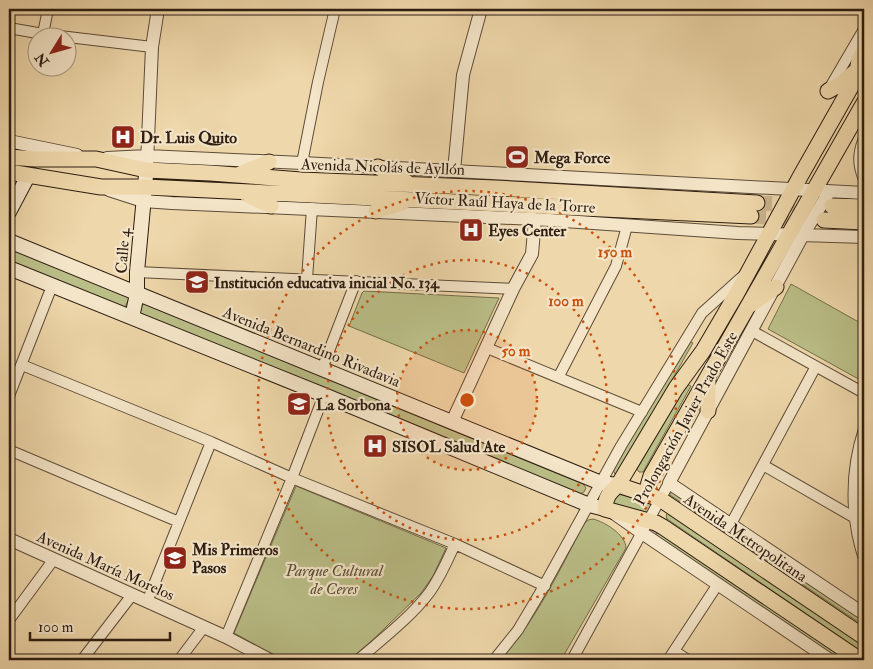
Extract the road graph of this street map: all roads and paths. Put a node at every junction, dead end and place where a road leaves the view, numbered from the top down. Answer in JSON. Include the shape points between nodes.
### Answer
{"nodes":[{"id":1,"x":48,"y":9,"type":"edge"},
{"id":2,"x":158,"y":9,"type":"edge"},
{"id":3,"x":335,"y":9,"type":"edge"},
{"id":4,"x":481,"y":9,"type":"edge"},
{"id":5,"x":9,"y":28,"type":"edge"},
{"id":6,"x":44,"y":28,"type":"edge"},
{"id":7,"x":864,"y":29,"type":"edge"},
{"id":8,"x":28,"y":31,"type":"edge"},
{"id":9,"x":78,"y":38,"type":"edge"},
{"id":10,"x":152,"y":47,"type":"junction"},
{"id":11,"x":864,"y":51,"type":"edge"},
{"id":12,"x":859,"y":76,"type":"edge"},
{"id":13,"x":828,"y":91,"type":"joint"},
{"id":14,"x":862,"y":111,"type":"edge"},
{"id":15,"x":832,"y":122,"type":"junction"},
{"id":16,"x":848,"y":131,"type":"junction"},
{"id":17,"x":9,"y":141,"type":"edge"},
{"id":18,"x":864,"y":141,"type":"edge"},
{"id":19,"x":9,"y":157,"type":"edge"},
{"id":20,"x":96,"y":159,"type":"junction"},
{"id":21,"x":269,"y":162,"type":"junction"},
{"id":22,"x":147,"y":163,"type":"junction"},
{"id":23,"x":302,"y":163,"type":"junction"},
{"id":24,"x":378,"y":167,"type":"junction"},
{"id":25,"x":454,"y":171,"type":"junction"},
{"id":26,"x":9,"y":172,"type":"edge"},
{"id":27,"x":238,"y":175,"type":"junction"},
{"id":28,"x":28,"y":176,"type":"junction"},
{"id":29,"x":864,"y":177,"type":"edge"},
{"id":30,"x":793,"y":190,"type":"junction"},
{"id":31,"x":813,"y":191,"type":"junction"},
{"id":32,"x":238,"y":192,"type":"junction"},
{"id":33,"x":411,"y":192,"type":"junction"},
{"id":34,"x":864,"y":193,"type":"edge"},
{"id":35,"x":144,"y":194,"type":"junction"},
{"id":36,"x":831,"y":199,"type":"junction"},
{"id":37,"x":271,"y":206,"type":"junction"},
{"id":38,"x":864,"y":207,"type":"edge"},
{"id":39,"x":312,"y":208,"type":"junction"},
{"id":40,"x":754,"y":210,"type":"tunnel mouth"},
{"id":41,"x":376,"y":211,"type":"junction"},
{"id":42,"x":9,"y":212,"type":"edge"},
{"id":43,"x":535,"y":219,"type":"junction"},
{"id":44,"x":824,"y":220,"type":"tunnel mouth"},
{"id":45,"x":864,"y":222,"type":"edge"},
{"id":46,"x":627,"y":226,"type":"junction"},
{"id":47,"x":769,"y":234,"type":"junction"},
{"id":48,"x":788,"y":234,"type":"junction"},
{"id":49,"x":803,"y":235,"type":"junction"},
{"id":50,"x":864,"y":237,"type":"edge"},
{"id":51,"x":9,"y":241,"type":"edge"},
{"id":52,"x":9,"y":268,"type":"edge"},
{"id":53,"x":137,"y":272,"type":"junction"},
{"id":54,"x":748,"y":272,"type":"junction"},
{"id":55,"x":307,"y":279,"type":"junction"},
{"id":56,"x":356,"y":281,"type":"junction"},
{"id":57,"x":52,"y":286,"type":"junction"},
{"id":58,"x":776,"y":287,"type":"junction"},
{"id":59,"x":513,"y":289,"type":"junction"},
{"id":60,"x":137,"y":294,"type":"junction"},
{"id":61,"x":747,"y":307,"type":"junction"},
{"id":62,"x":132,"y":317,"type":"junction"},
{"id":63,"x":752,"y":331,"type":"junction"},
{"id":64,"x":487,"y":348,"type":"junction"},
{"id":65,"x":22,"y":366,"type":"junction"},
{"id":66,"x":815,"y":368,"type":"junction"},
{"id":67,"x":322,"y":369,"type":"junction"},
{"id":68,"x":708,"y":375,"type":"junction"},
{"id":69,"x":559,"y":376,"type":"junction"},
{"id":70,"x":864,"y":393,"type":"edge"},
{"id":71,"x":324,"y":395,"type":"junction"},
{"id":72,"x":9,"y":396,"type":"edge"},
{"id":73,"x":708,"y":411,"type":"junction"},
{"id":74,"x":642,"y":412,"type":"junction"},
{"id":75,"x":452,"y":422,"type":"junction"},
{"id":76,"x":864,"y":429,"type":"edge"},
{"id":77,"x":211,"y":442,"type":"junction"},
{"id":78,"x":9,"y":450,"type":"edge"},
{"id":79,"x":762,"y":465,"type":"junction"},
{"id":80,"x":292,"y":478,"type":"junction"},
{"id":81,"x":669,"y":482,"type":"junction"},
{"id":82,"x":601,"y":483,"type":"junction"},
{"id":83,"x":618,"y":485,"type":"junction"},
{"id":84,"x":654,"y":497,"type":"junction"},
{"id":85,"x":859,"y":498,"type":"edge"},
{"id":86,"x":589,"y":505,"type":"junction"},
{"id":87,"x":608,"y":510,"type":"junction"},
{"id":88,"x":855,"y":518,"type":"junction"},
{"id":89,"x":179,"y":522,"type":"junction"},
{"id":90,"x":731,"y":524,"type":"junction"},
{"id":91,"x":645,"y":527,"type":"junction"},
{"id":92,"x":9,"y":539,"type":"edge"},
{"id":93,"x":455,"y":544,"type":"junction"},
{"id":94,"x":54,"y":559,"type":"junction"},
{"id":95,"x":864,"y":559,"type":"edge"},
{"id":96,"x":718,"y":584,"type":"junction"},
{"id":97,"x":545,"y":586,"type":"junction"},
{"id":98,"x":132,"y":595,"type":"junction"},
{"id":99,"x":147,"y":602,"type":"junction"},
{"id":100,"x":864,"y":614,"type":"edge"},
{"id":101,"x":9,"y":620,"type":"edge"},
{"id":102,"x":204,"y":627,"type":"junction"},
{"id":103,"x":226,"y":637,"type":"junction"},
{"id":104,"x":864,"y":637,"type":"edge"},
{"id":105,"x":674,"y":651,"type":"junction"},
{"id":106,"x":82,"y":660,"type":"edge"},
{"id":107,"x":179,"y":660,"type":"edge"},
{"id":108,"x":270,"y":660,"type":"edge"},
{"id":109,"x":358,"y":660,"type":"edge"},
{"id":110,"x":494,"y":660,"type":"edge"},
{"id":111,"x":572,"y":660,"type":"edge"},
{"id":112,"x":668,"y":660,"type":"edge"},
{"id":113,"x":688,"y":660,"type":"edge"},
{"id":114,"x":830,"y":660,"type":"edge"},
{"id":115,"x":860,"y":660,"type":"edge"}],
"edges":[{"from":1,"to":6,"type":"street"},
{"from":2,"to":10,"type":"street"},
{"from":3,"to":23,"type":"street"},
{"from":4,"to":25,"type":"street","via":[[463,75]]},
{"from":5,"to":8,"type":"street"},
{"from":7,"to":13,"type":"street"},
{"from":9,"to":10,"type":"street"},
{"from":10,"to":22,"type":"street"},
{"from":11,"to":12,"type":"main road","name":"Prolongación Javier Prado Este","via":[[859,60]]},
{"from":12,"to":13,"type":"main road"},
{"from":12,"to":15,"type":"main road","name":"Prolongación Javier Prado Este"},
{"from":14,"to":16,"type":"main road","name":"Prolongación Javier Prado Este"},
{"from":15,"to":16,"type":"main road"},
{"from":15,"to":30,"type":"main road","name":"Prolongación Javier Prado Este"},
{"from":16,"to":31,"type":"main road","name":"Prolongación Javier Prado Este"},
{"from":17,"to":20,"type":"street"},
{"from":18,"to":29,"type":"street","via":[[860,165]]},
{"from":19,"to":20,"type":"main road","name":"Avenida Nicolás de Ayllón"},
{"from":20,"to":22,"type":"main road","name":"Avenida Nicolás de Ayllón"},
{"from":21,"to":22,"type":"street","name":"Víctor Raúl Haya de la Torre"},
{"from":21,"to":23,"type":"street","name":"Víctor Raúl Haya de la Torre"},
{"from":21,"to":27,"type":"main road"},
{"from":22,"to":27,"type":"main road","name":"Avenida Nicolás de Ayllón"},
{"from":22,"to":35,"type":"main road","name":"Calle 4"},
{"from":23,"to":24,"type":"street","name":"Víctor Raúl Haya de la Torre"},
{"from":24,"to":25,"type":"street","name":"Víctor Raúl Haya de la Torre"},
{"from":24,"to":33,"type":"main road"},
{"from":25,"to":30,"type":"street","name":"Víctor Raúl Haya de la Torre"},
{"from":26,"to":28,"type":"main road","name":"Avenida Nicolás de Ayllón"},
{"from":27,"to":33,"type":"main road","name":"Avenida Nicolás de Ayllón"},
{"from":28,"to":35,"type":"main road","name":"Avenida Nicolás de Ayllón"},
{"from":28,"to":42,"type":"main road"},
{"from":30,"to":31,"type":"street","name":"Víctor Raúl Haya de la Torre"},
{"from":30,"to":47,"type":"main road","name":"Prolongación Javier Prado Este"},
{"from":31,"to":36,"type":"street","name":"Víctor Raúl Haya de la Torre"},
{"from":31,"to":48,"type":"main road","name":"Prolongación Javier Prado Este"},
{"from":32,"to":33,"type":"main road","name":"Avenida Nicolás de Ayllón"},
{"from":32,"to":35,"type":"main road","name":"Avenida Nicolás de Ayllón"},
{"from":32,"to":37,"type":"main road"},
{"from":33,"to":40,"type":"main road","name":"Avenida Nicolás de Ayllón"},
{"from":33,"to":41,"type":"main road"},
{"from":34,"to":36,"type":"street","name":"Víctor Raúl Haya de la Torre"},
{"from":35,"to":37,"type":"street","name":"Víctor Raúl Haya de la Torre"},
{"from":35,"to":53,"type":"main road","name":"Calle 4"},
{"from":36,"to":38,"type":"main road"},
{"from":36,"to":49,"type":"street","name":"Prolongación Javier Prado Este"},
{"from":37,"to":39,"type":"street","name":"Víctor Raúl Haya de la Torre"},
{"from":39,"to":41,"type":"street","name":"Víctor Raúl Haya de la Torre"},
{"from":39,"to":55,"type":"street"},
{"from":41,"to":43,"type":"street","name":"Víctor Raúl Haya de la Torre"},
{"from":43,"to":46,"type":"street","name":"Víctor Raúl Haya de la Torre"},
{"from":43,"to":59,"type":"street","via":[[532,254]]},
{"from":44,"to":45,"type":"main road"},
{"from":46,"to":47,"type":"street","name":"Víctor Raúl Haya de la Torre"},
{"from":46,"to":69,"type":"street","via":[[616,266]]},
{"from":47,"to":48,"type":"street","name":"Víctor Raúl Haya de la Torre"},
{"from":47,"to":54,"type":"main road","name":"Prolongación Javier Prado Este"},
{"from":48,"to":49,"type":"street","name":"Víctor Raúl Haya de la Torre"},
{"from":48,"to":61,"type":"main road","name":"Prolongación Javier Prado Este"},
{"from":49,"to":50,"type":"street","name":"Víctor Raúl Haya de la Torre"},
{"from":49,"to":58,"type":"street","name":"Prolongación Javier Prado Este"},
{"from":51,"to":60,"type":"main road","name":"Avenida Bernardino Rivadavia"},
{"from":52,"to":57,"type":"main road"},
{"from":53,"to":55,"type":"street"},
{"from":53,"to":60,"type":"main road","name":"Calle 4"},
{"from":54,"to":74,"type":"street","name":"Prolongación Javier Prado Este","via":[[702,313]]},
{"from":54,"to":83,"type":"main road","name":"Prolongación Javier Prado Este"},
{"from":55,"to":56,"type":"street"},
{"from":56,"to":59,"type":"street"},
{"from":56,"to":67,"type":"street"},
{"from":57,"to":62,"type":"main road"},
{"from":57,"to":65,"type":"street"},
{"from":58,"to":61,"type":"main road"},
{"from":58,"to":63,"type":"street","name":"Prolongación Javier Prado Este"},
{"from":59,"to":64,"type":"street"},
{"from":60,"to":62,"type":"main road","name":"Calle 4"},
{"from":60,"to":67,"type":"main road","name":"Avenida Bernardino Rivadavia"},
{"from":61,"to":68,"type":"main road","name":"Prolongación Javier Prado Este"},
{"from":62,"to":71,"type":"main road"},
{"from":63,"to":66,"type":"street"},
{"from":63,"to":73,"type":"street","name":"Prolongación Javier Prado Este"},
{"from":64,"to":69,"type":"street"},
{"from":64,"to":75,"type":"street"},
{"from":65,"to":72,"type":"street"},
{"from":65,"to":77,"type":"street"},
{"from":66,"to":70,"type":"street"},
{"from":66,"to":79,"type":"street"},
{"from":67,"to":75,"type":"main road","name":"Avenida Bernardino Rivadavia"},
{"from":68,"to":73,"type":"main road"},
{"from":68,"to":84,"type":"main road","name":"Prolongación Javier Prado Este","via":[[651,476],[648,486]]},
{"from":69,"to":74,"type":"street"},
{"from":71,"to":80,"type":"street"},
{"from":71,"to":86,"type":"main road"},
{"from":73,"to":81,"type":"street","name":"Prolongación Javier Prado Este"},
{"from":74,"to":82,"type":"street","name":"Prolongación Javier Prado Este"},
{"from":75,"to":82,"type":"main road","name":"Avenida Bernardino Rivadavia"},
{"from":76,"to":85,"type":"street","via":[[856,465]]},
{"from":77,"to":80,"type":"street"},
{"from":77,"to":89,"type":"street"},
{"from":78,"to":89,"type":"street"},
{"from":79,"to":88,"type":"street"},
{"from":79,"to":90,"type":"street"},
{"from":80,"to":93,"type":"street"},
{"from":80,"to":103,"type":"street"},
{"from":81,"to":84,"type":"street","name":"Prolongación Javier Prado Este"},
{"from":81,"to":90,"type":"street","name":"Avenida Metropolitana"},
{"from":82,"to":83,"type":"main road","name":"Avenida Metropolitana"},
{"from":82,"to":86,"type":"street","name":"Prolongación Javier Prado Este"},
{"from":83,"to":84,"type":"main road","name":"Avenida Metropolitana"},
{"from":83,"to":87,"type":"main road","name":"Prolongación Javier Prado Este","via":[[607,495]]},
{"from":84,"to":91,"type":"street","name":"Prolongación Javier Prado Este"},
{"from":84,"to":104,"type":"main road","name":"Avenida Metropolitana"},
{"from":85,"to":88,"type":"street"},
{"from":86,"to":87,"type":"main road"},
{"from":86,"to":97,"type":"street","name":"Prolongación Javier Prado Este"},
{"from":87,"to":91,"type":"main road"},
{"from":88,"to":95,"type":"street"},
{"from":89,"to":99,"type":"street"},
{"from":90,"to":100,"type":"street","name":"Avenida Metropolitana"},
{"from":91,"to":96,"type":"street"},
{"from":91,"to":111,"type":"street","name":"Prolongación Javier Prado Este"},
{"from":91,"to":115,"type":"main road","via":[[663,527]]},
{"from":92,"to":94,"type":"street","name":"Avenida María Morelos"},
{"from":93,"to":97,"type":"street"},
{"from":93,"to":109,"type":"street","via":[[428,594]]},
{"from":94,"to":98,"type":"street","name":"Avenida María Morelos"},
{"from":94,"to":101,"type":"street"},
{"from":96,"to":105,"type":"street"},
{"from":96,"to":114,"type":"street"},
{"from":97,"to":110,"type":"street","name":"Prolongación Javier Prado Este","via":[[518,630]]},
{"from":98,"to":99,"type":"street","name":"Avenida María Morelos"},
{"from":98,"to":106,"type":"street"},
{"from":99,"to":102,"type":"street","name":"Avenida María Morelos"},
{"from":102,"to":103,"type":"street","name":"Avenida María Morelos"},
{"from":102,"to":107,"type":"street"},
{"from":103,"to":108,"type":"street","name":"Avenida María Morelos"},
{"from":105,"to":112,"type":"street"},
{"from":105,"to":113,"type":"street"}]}
